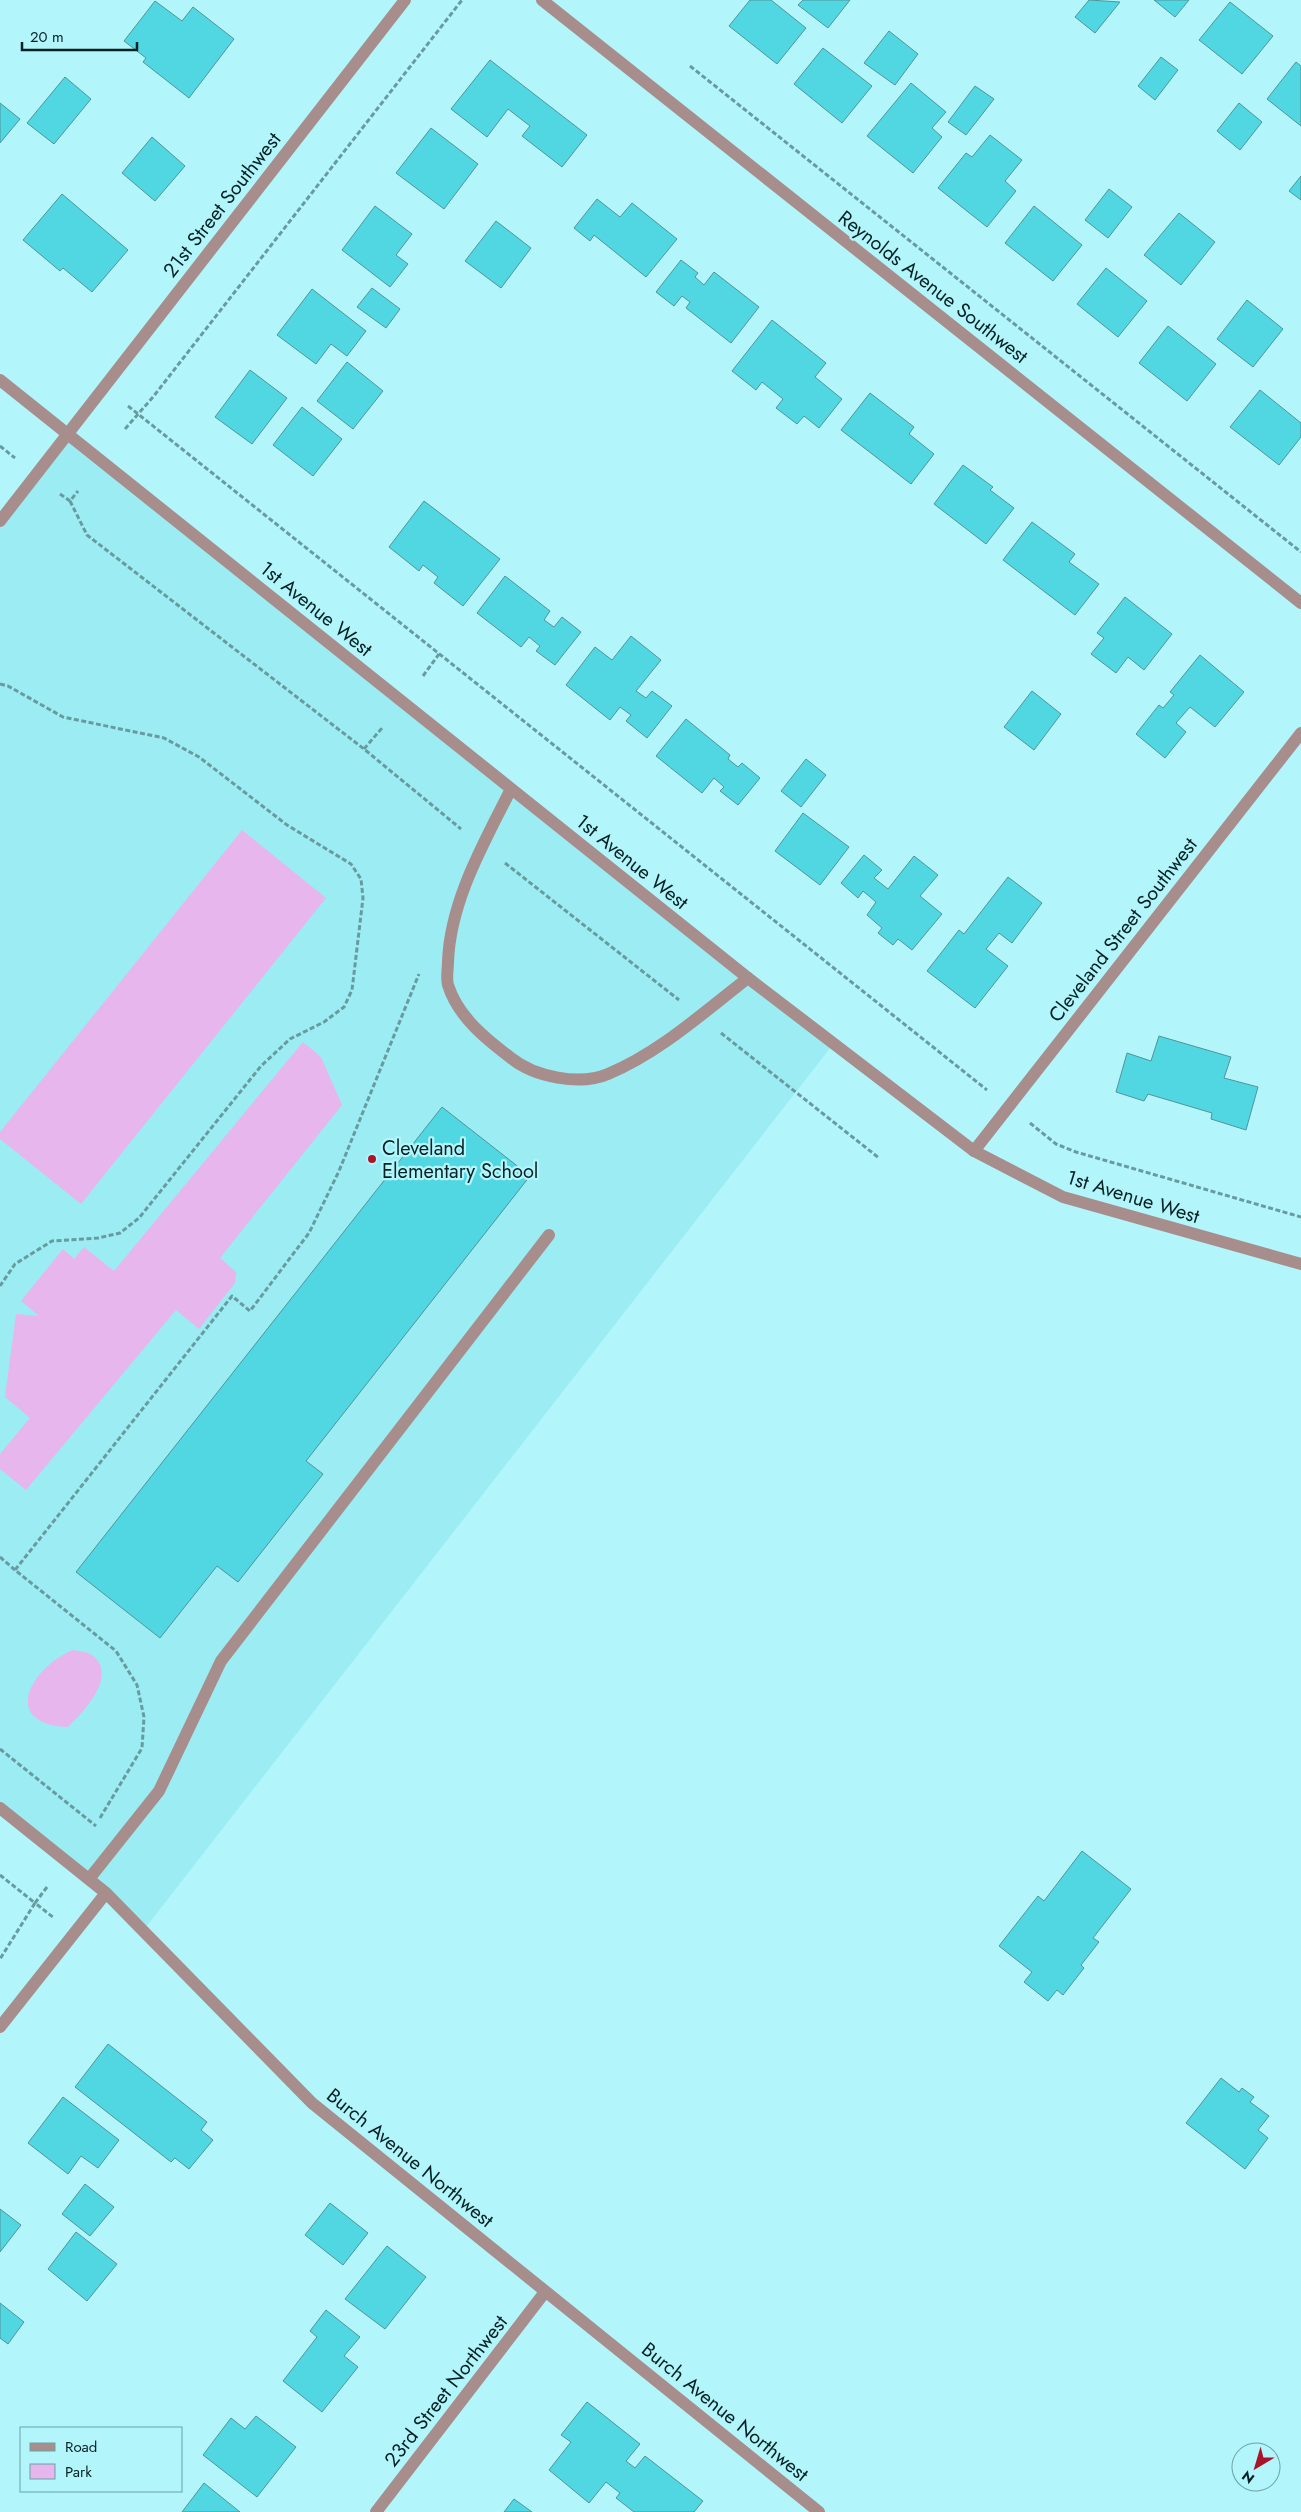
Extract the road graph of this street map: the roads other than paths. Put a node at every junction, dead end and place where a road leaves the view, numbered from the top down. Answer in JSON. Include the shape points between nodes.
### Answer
{"nodes":[{"id":1,"x":405,"y":0,"type":"edge"},
{"id":2,"x":542,"y":0,"type":"edge"},
{"id":3,"x":0,"y":380,"type":"edge"},
{"id":4,"x":68,"y":433,"type":"junction"},
{"id":5,"x":0,"y":521,"type":"edge"},
{"id":6,"x":1301,"y":603,"type":"edge"},
{"id":7,"x":1301,"y":733,"type":"edge"},
{"id":8,"x":512,"y":789,"type":"junction"},
{"id":9,"x":748,"y":978,"type":"junction"},
{"id":10,"x":974,"y":1151,"type":"junction"},
{"id":11,"x":549,"y":1235,"type":"dead end"},
{"id":12,"x":1301,"y":1264,"type":"edge"},
{"id":13,"x":0,"y":1808,"type":"edge"},
{"id":14,"x":89,"y":1880,"type":"junction"},
{"id":15,"x":106,"y":1893,"type":"junction"},
{"id":16,"x":0,"y":2027,"type":"edge"},
{"id":17,"x":545,"y":2292,"type":"junction"},
{"id":18,"x":376,"y":2512,"type":"edge"},
{"id":19,"x":819,"y":2512,"type":"edge"}],
"edges":[{"from":1,"to":4,"type":"street","name":"21st Street Southwest"},
{"from":2,"to":6,"type":"street","name":"Reynolds Avenue Southwest"},
{"from":3,"to":4,"type":"street","name":"1st Avenue West"},
{"from":4,"to":5,"type":"street","name":"21st Street Southwest"},
{"from":4,"to":8,"type":"street","name":"1st Avenue West"},
{"from":7,"to":10,"type":"street","name":"Cleveland Street Southwest"},
{"from":8,"to":9,"type":"street","name":"1st Avenue West"},
{"from":8,"to":9,"type":"street","via":[[483,845],[459,904],[448,945],[447,984],[461,1010],[482,1035],[516,1062],[540,1075],[570,1080],[606,1075],[653,1050]]},
{"from":9,"to":10,"type":"street","name":"1st Avenue West"},
{"from":10,"to":12,"type":"street","name":"1st Avenue West","via":[[1063,1198]]},
{"from":11,"to":14,"type":"street","via":[[221,1661],[159,1790]]},
{"from":13,"to":14,"type":"street","name":"Burch Avenue Northwest"},
{"from":14,"to":15,"type":"street","name":"Burch Avenue Northwest"},
{"from":15,"to":16,"type":"street"},
{"from":15,"to":17,"type":"street","name":"Burch Avenue Northwest","via":[[312,2103]]},
{"from":17,"to":18,"type":"street","name":"23rd Street Northwest"},
{"from":17,"to":19,"type":"street","name":"Burch Avenue Northwest"}]}
